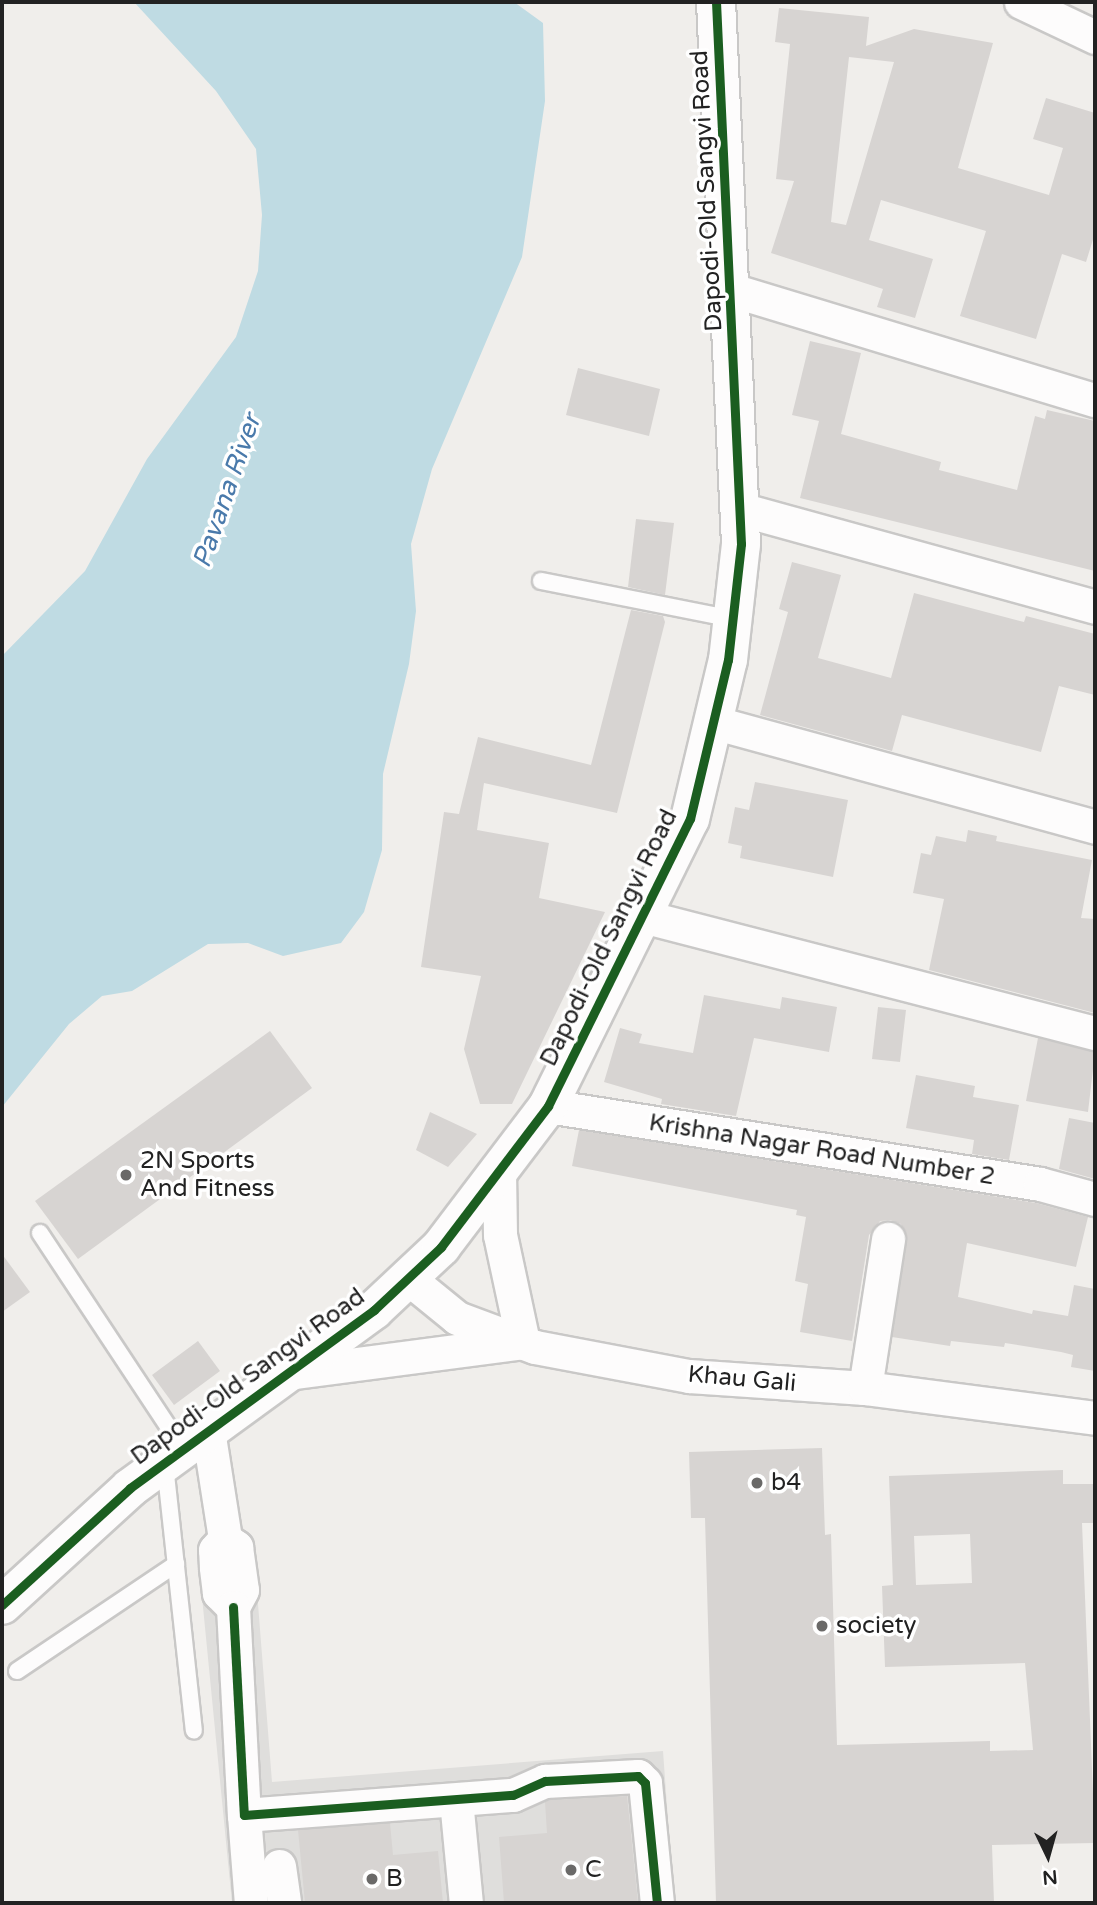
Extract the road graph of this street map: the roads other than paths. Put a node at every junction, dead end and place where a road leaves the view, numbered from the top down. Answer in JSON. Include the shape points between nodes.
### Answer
{"nodes":[{"id":1,"x":716,"y":2,"type":"edge"},
{"id":2,"x":1021,"y":2,"type":"edge"},
{"id":3,"x":1095,"y":37,"type":"edge"},
{"id":4,"x":732,"y":290,"type":"junction"},
{"id":5,"x":1095,"y":400,"type":"edge"},
{"id":6,"x":740,"y":509,"type":"junction"},
{"id":7,"x":541,"y":581,"type":"dead end"},
{"id":8,"x":1095,"y":607,"type":"edge"},
{"id":9,"x":733,"y":619,"type":"junction"},
{"id":10,"x":716,"y":723,"type":"junction"},
{"id":11,"x":1095,"y":827,"type":"edge"},
{"id":12,"x":642,"y":916,"type":"junction"},
{"id":13,"x":1095,"y":1033,"type":"edge"},
{"id":14,"x":548,"y":1106,"type":"junction"},
{"id":15,"x":499,"y":1174,"type":"junction"},
{"id":16,"x":1095,"y":1199,"type":"edge"},
{"id":17,"x":40,"y":1233,"type":"dead end"},
{"id":18,"x":888,"y":1239,"type":"dead end"},
{"id":19,"x":408,"y":1278,"type":"junction"},
{"id":20,"x":523,"y":1342,"type":"junction"},
{"id":21,"x":288,"y":1373,"type":"junction"},
{"id":22,"x":865,"y":1388,"type":"junction"},
{"id":23,"x":1095,"y":1418,"type":"edge"},
{"id":24,"x":185,"y":1447,"type":"junction"},
{"id":25,"x":176,"y":1564,"type":"junction"},
{"id":26,"x":2,"y":1605,"type":"edge"},
{"id":27,"x":17,"y":1671,"type":"dead end"},
{"id":28,"x":194,"y":1730,"type":"dead end"},
{"id":29,"x":456,"y":1800,"type":"junction"},
{"id":30,"x":244,"y":1815,"type":"junction"},
{"id":31,"x":279,"y":1866,"type":"dead end"},
{"id":32,"x":251,"y":1903,"type":"edge"},
{"id":33,"x":284,"y":1903,"type":"edge"},
{"id":34,"x":466,"y":1903,"type":"edge"},
{"id":35,"x":657,"y":1903,"type":"edge"}],
"edges":[{"from":1,"to":4,"type":"street","name":"Dapodi-Old Sangvi Road"},
{"from":2,"to":3,"type":"street"},
{"from":4,"to":5,"type":"street"},
{"from":4,"to":6,"type":"street","name":"Dapodi-Old Sangvi Road"},
{"from":6,"to":8,"type":"street"},
{"from":6,"to":9,"type":"street","name":"Dapodi-Old Sangvi Road"},
{"from":7,"to":9,"type":"lane"},
{"from":9,"to":10,"type":"street","name":"Dapodi-Old Sangvi Road"},
{"from":10,"to":11,"type":"street"},
{"from":10,"to":12,"type":"street","name":"Dapodi-Old Sangvi Road","via":[[690,819]]},
{"from":12,"to":13,"type":"street"},
{"from":12,"to":14,"type":"street","name":"Dapodi-Old Sangvi Road"},
{"from":14,"to":15,"type":"street","name":"Dapodi-Old Sangvi Road"},
{"from":14,"to":16,"type":"street","name":"Krishna Nagar Road Number 2","via":[[1040,1184]]},
{"from":15,"to":19,"type":"street","name":"Dapodi-Old Sangvi Road"},
{"from":15,"to":20,"type":"street","via":[[500,1235]]},
{"from":17,"to":24,"type":"lane"},
{"from":18,"to":22,"type":"street"},
{"from":19,"to":20,"type":"street","name":"Khau Gali","via":[[457,1318]]},
{"from":19,"to":21,"type":"street","name":"Dapodi-Old Sangvi Road","via":[[374,1310]]},
{"from":20,"to":21,"type":"street"},
{"from":20,"to":22,"type":"street","name":"Khau Gali","via":[[688,1376]]},
{"from":21,"to":24,"type":"street","name":"Dapodi-Old Sangvi Road"},
{"from":22,"to":23,"type":"street","name":"Khau Gali"},
{"from":24,"to":25,"type":"lane"},
{"from":24,"to":26,"type":"street","name":"Dapodi-Old Sangvi Road"},
{"from":24,"to":30,"type":"street","via":[[225,1539],[215,1550],[216,1567],[219,1593],[233,1607]]},
{"from":25,"to":27,"type":"lane"},
{"from":25,"to":28,"type":"lane"},
{"from":29,"to":30,"type":"street"},
{"from":29,"to":34,"type":"street"},
{"from":29,"to":35,"type":"street","via":[[522,1794],[545,1781],[643,1778]]},
{"from":30,"to":32,"type":"street"},
{"from":31,"to":33,"type":"street"}]}
